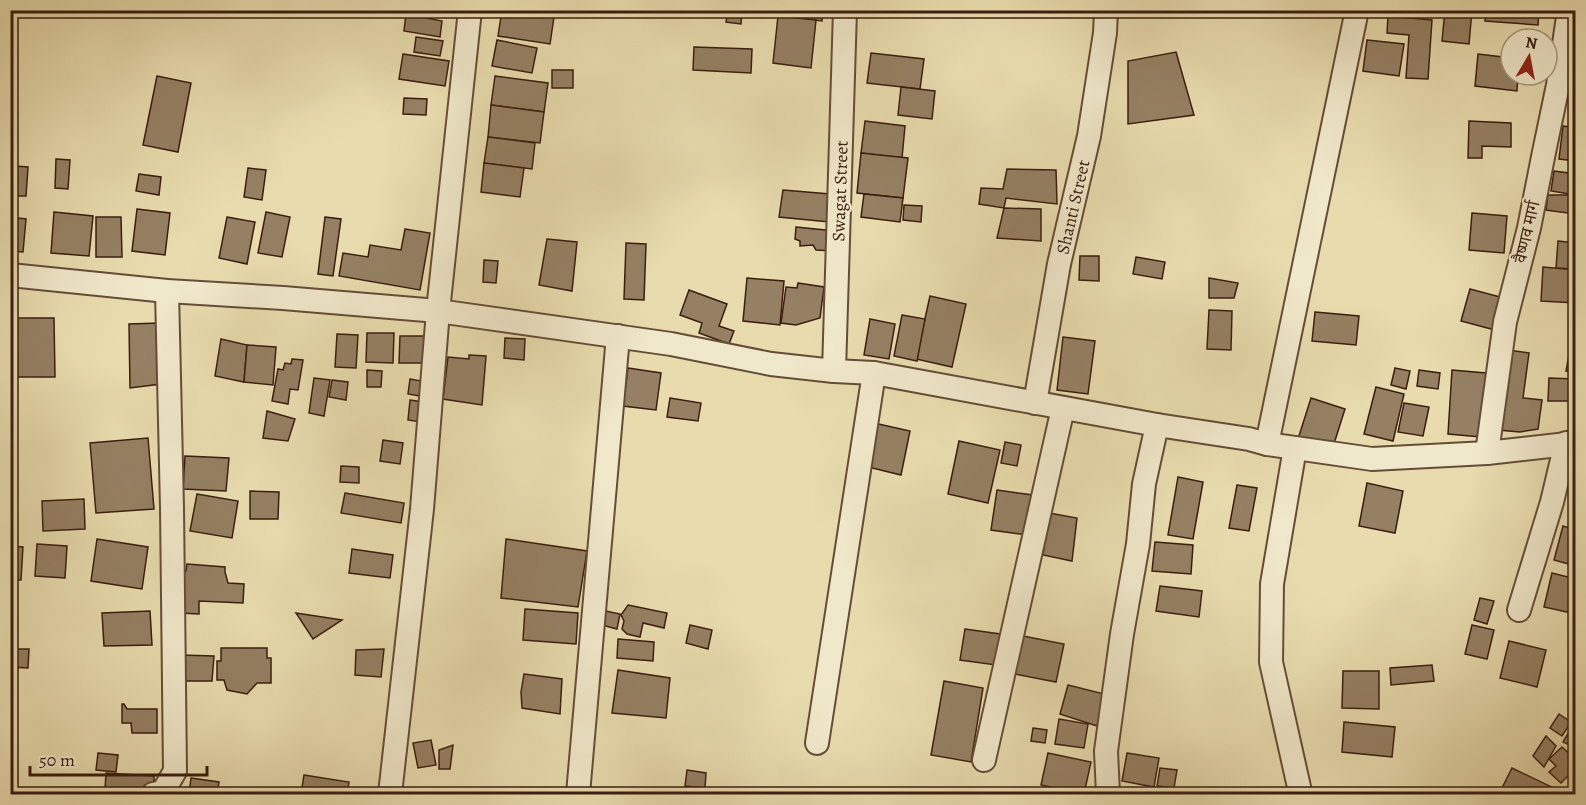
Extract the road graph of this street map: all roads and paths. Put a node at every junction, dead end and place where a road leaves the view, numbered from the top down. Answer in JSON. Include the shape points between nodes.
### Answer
{"nodes":[{"id":1,"x":470,"y":10,"type":"edge"},
{"id":2,"x":845,"y":10,"type":"edge"},
{"id":3,"x":1106,"y":10,"type":"edge"},
{"id":4,"x":1357,"y":10,"type":"edge"},
{"id":5,"x":1569,"y":10,"type":"edge"},
{"id":6,"x":10,"y":275,"type":"edge"},
{"id":7,"x":167,"y":291,"type":"junction"},
{"id":8,"x":438,"y":311,"type":"junction"},
{"id":9,"x":618,"y":336,"type":"junction"},
{"id":10,"x":834,"y":371,"type":"junction"},
{"id":11,"x":874,"y":373,"type":"junction"},
{"id":12,"x":1035,"y":403,"type":"junction"},
{"id":13,"x":1063,"y":408,"type":"junction"},
{"id":14,"x":1156,"y":425,"type":"junction"},
{"id":15,"x":1571,"y":443,"type":"edge"},
{"id":16,"x":1267,"y":444,"type":"junction"},
{"id":17,"x":1295,"y":448,"type":"junction"},
{"id":18,"x":1487,"y":453,"type":"junction"},
{"id":19,"x":1519,"y":609,"type":"dead end"},
{"id":20,"x":817,"y":743,"type":"dead end"},
{"id":21,"x":984,"y":760,"type":"dead end"},
{"id":22,"x":1299,"y":787,"type":"dead end"},
{"id":23,"x":153,"y":795,"type":"edge"},
{"id":24,"x":390,"y":795,"type":"edge"},
{"id":25,"x":578,"y":795,"type":"edge"},
{"id":26,"x":1108,"y":795,"type":"edge"}],
"edges":[{"from":1,"to":8,"type":"street"},
{"from":2,"to":10,"type":"street","name":"Swagat Street"},
{"from":3,"to":12,"type":"street","name":"Shanti Street","via":[[1089,136],[1059,264]]},
{"from":4,"to":16,"type":"street"},
{"from":5,"to":18,"type":"street","name":"वैष्णव मार्ग","via":[[1539,181],[1505,322]]},
{"from":6,"to":7,"type":"street"},
{"from":7,"to":8,"type":"street"},
{"from":7,"to":23,"type":"street","via":[[174,771],[163,792]]},
{"from":8,"to":9,"type":"street"},
{"from":8,"to":24,"type":"street","via":[[422,509]]},
{"from":9,"to":10,"type":"street","via":[[771,364]]},
{"from":9,"to":25,"type":"street"},
{"from":10,"to":11,"type":"street"},
{"from":11,"to":12,"type":"street"},
{"from":11,"to":20,"type":"street"},
{"from":12,"to":13,"type":"street"},
{"from":13,"to":14,"type":"street"},
{"from":13,"to":21,"type":"street"},
{"from":14,"to":16,"type":"street"},
{"from":14,"to":26,"type":"street","via":[[1143,484],[1138,543],[1106,751]]},
{"from":15,"to":18,"type":"street"},
{"from":15,"to":19,"type":"street"},
{"from":16,"to":17,"type":"street"},
{"from":17,"to":18,"type":"street","via":[[1372,459]]},
{"from":17,"to":22,"type":"street","via":[[1272,584],[1271,662]]}]}
